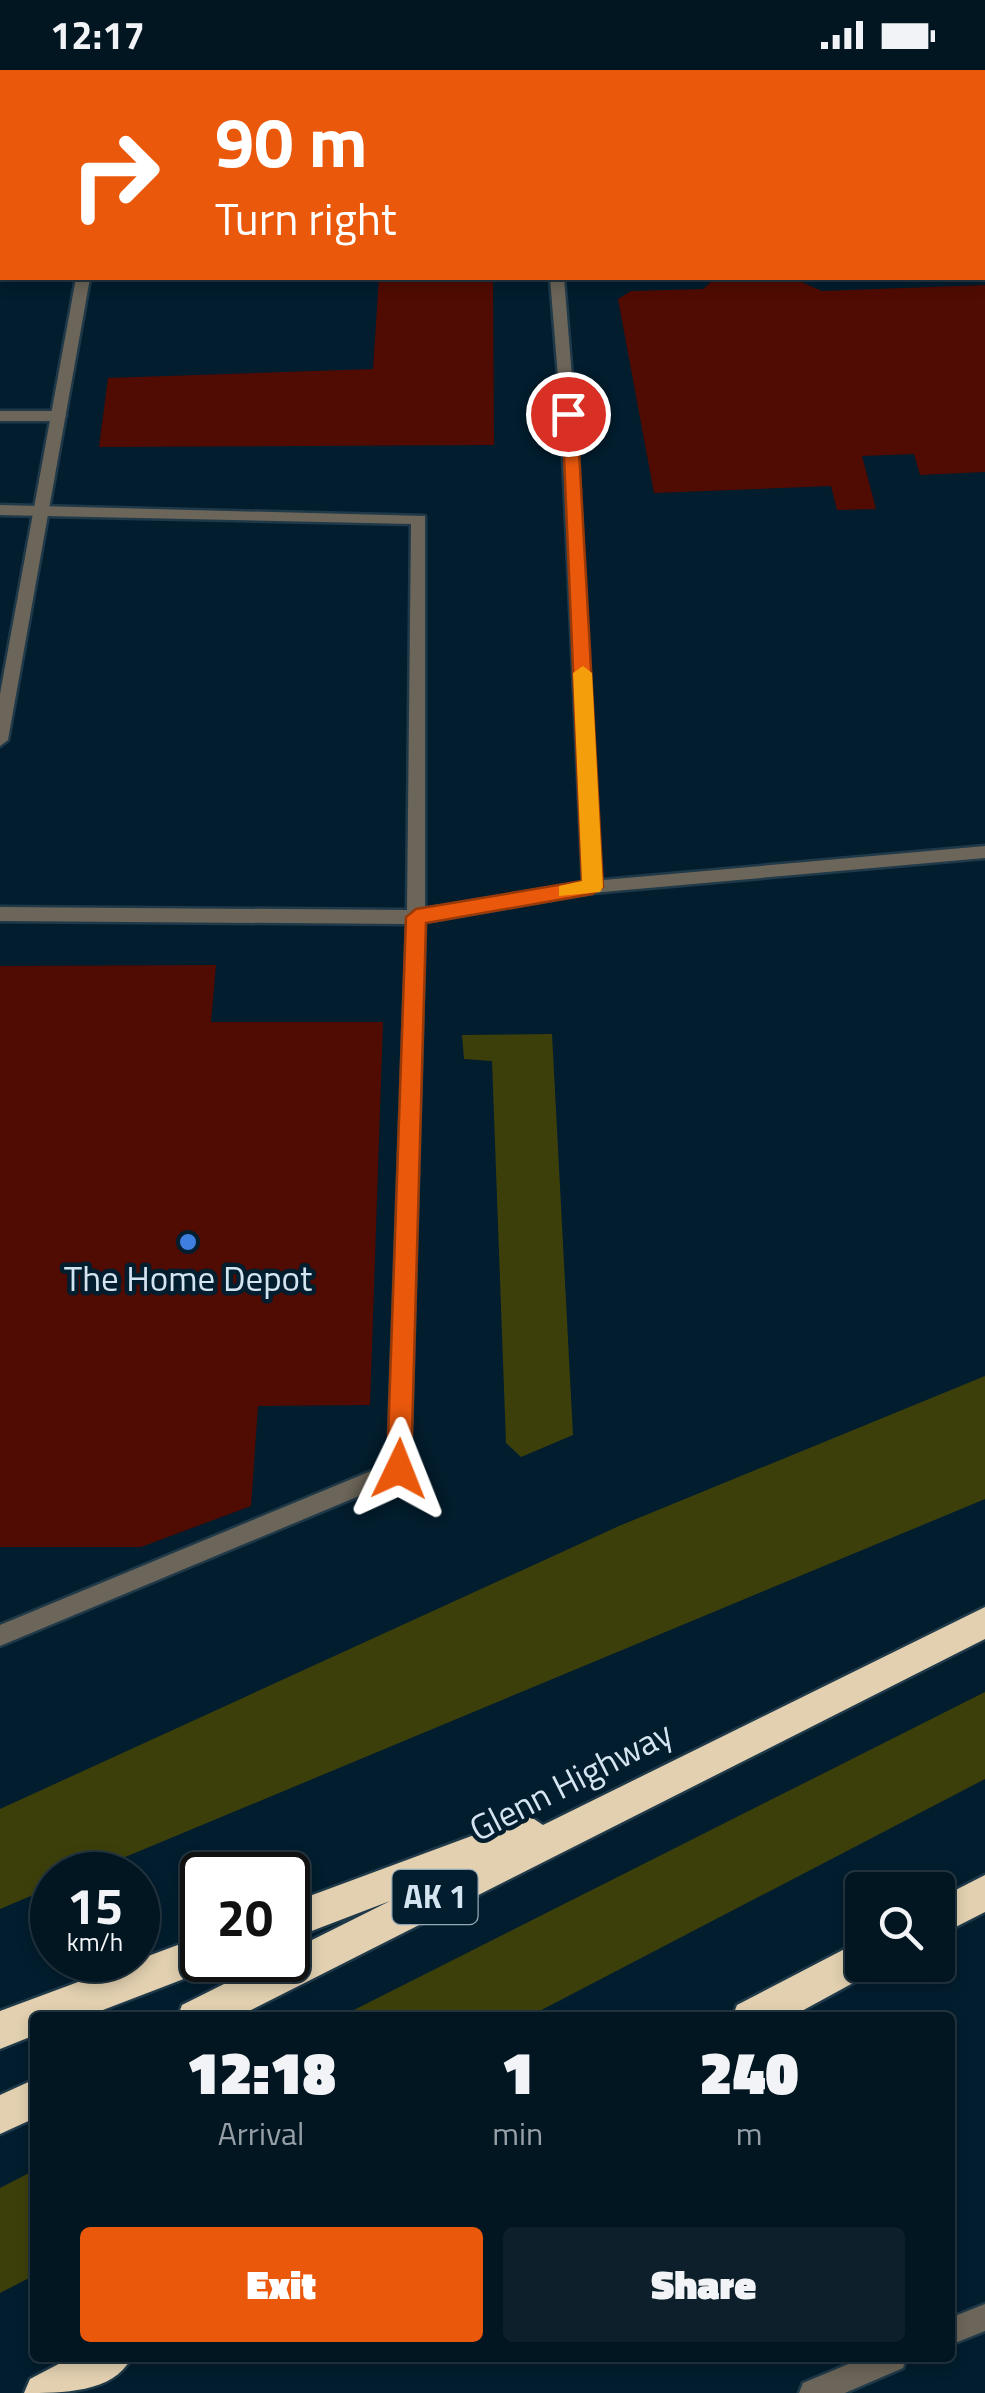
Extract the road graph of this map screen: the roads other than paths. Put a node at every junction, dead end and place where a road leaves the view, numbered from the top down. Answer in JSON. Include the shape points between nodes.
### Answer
{"nodes":[{"id":1,"x":83,"y":280,"type":"edge"},
{"id":2,"x":558,"y":280,"type":"edge"},
{"id":3,"x":0,"y":416,"type":"edge"},
{"id":4,"x":60,"y":416,"type":"junction"},
{"id":5,"x":0,"y":510,"type":"edge"},
{"id":6,"x":43,"y":510,"type":"junction"},
{"id":7,"x":0,"y":740,"type":"edge"},
{"id":8,"x":985,"y":852,"type":"edge"},
{"id":9,"x":592,"y":887,"type":"junction"},
{"id":10,"x":0,"y":914,"type":"edge"},
{"id":11,"x":416,"y":917,"type":"junction"},
{"id":12,"x":985,"y":1622,"type":"edge"},
{"id":13,"x":0,"y":1636,"type":"edge"},
{"id":14,"x":676,"y":1776,"type":"junction"},
{"id":15,"x":985,"y":1893,"type":"edge"},
{"id":16,"x":955,"y":1909,"type":"edge"},
{"id":17,"x":310,"y":1914,"type":"edge"},
{"id":18,"x":180,"y":1962,"type":"edge"},
{"id":19,"x":845,"y":1967,"type":"edge"},
{"id":20,"x":48,"y":2012,"type":"edge"},
{"id":21,"x":207,"y":2012,"type":"edge"},
{"id":22,"x":761,"y":2012,"type":"edge"},
{"id":23,"x":30,"y":2019,"type":"edge"},
{"id":24,"x":0,"y":2030,"type":"edge"},
{"id":25,"x":30,"y":2100,"type":"edge"},
{"id":26,"x":0,"y":2115,"type":"edge"},
{"id":27,"x":985,"y":2317,"type":"edge"},
{"id":28,"x":955,"y":2330,"type":"edge"},
{"id":29,"x":103,"y":2362,"type":"edge"},
{"id":30,"x":884,"y":2362,"type":"edge"},
{"id":31,"x":44,"y":2393,"type":"edge"},
{"id":32,"x":813,"y":2393,"type":"edge"}],
"edges":[{"from":1,"to":4,"type":"street"},
{"from":2,"to":9,"type":"street"},
{"from":3,"to":4,"type":"street"},
{"from":4,"to":6,"type":"street"},
{"from":5,"to":6,"type":"street"},
{"from":6,"to":7,"type":"street"},
{"from":6,"to":11,"type":"street","via":[[420,519]]},
{"from":8,"to":9,"type":"street"},
{"from":9,"to":11,"type":"street"},
{"from":10,"to":11,"type":"street"},
{"from":11,"to":13,"type":"street","via":[[399,1469]]},
{"from":12,"to":14,"type":"highway","name":"Glenn Highway","number":"AK 1"},
{"from":14,"to":17,"type":"highway"},
{"from":14,"to":21,"type":"highway","name":"Glenn Highway","number":"AK 1"},
{"from":15,"to":16,"type":"highway"},
{"from":18,"to":20,"type":"highway"},
{"from":19,"to":22,"type":"highway"},
{"from":23,"to":24,"type":"highway"},
{"from":25,"to":26,"type":"highway"},
{"from":27,"to":28,"type":"street"},
{"from":29,"to":31,"type":"highway"},
{"from":30,"to":32,"type":"street"}]}
